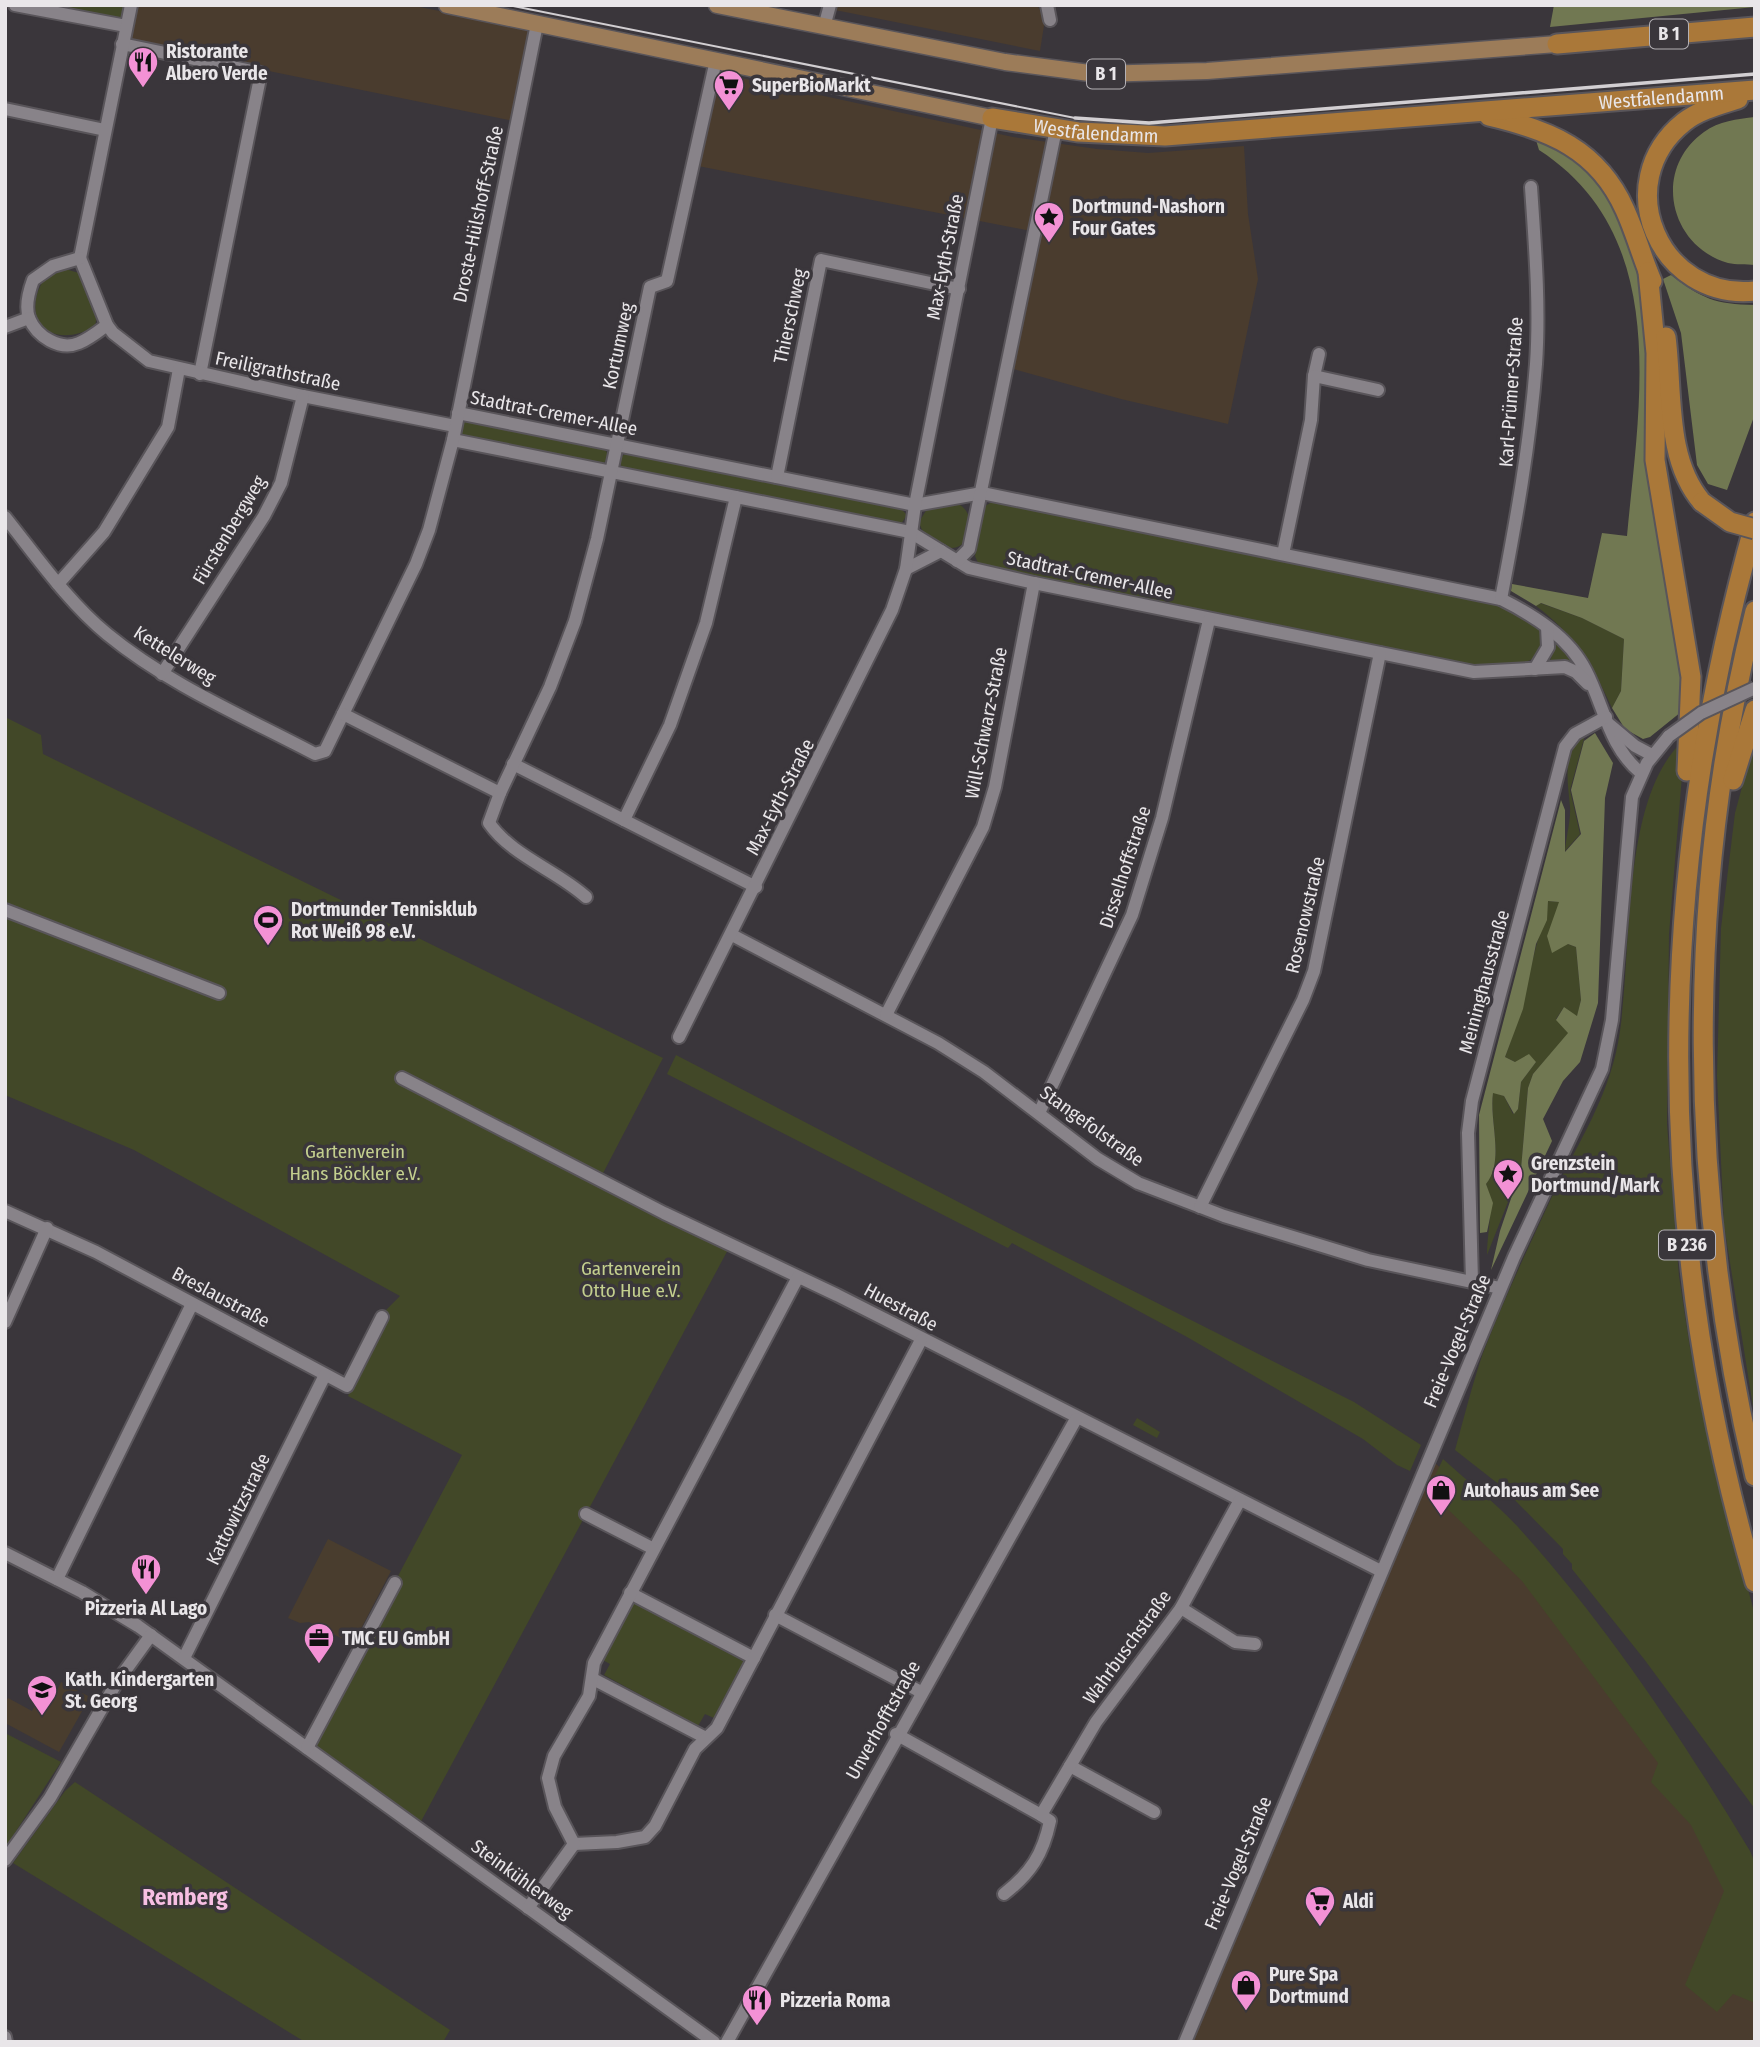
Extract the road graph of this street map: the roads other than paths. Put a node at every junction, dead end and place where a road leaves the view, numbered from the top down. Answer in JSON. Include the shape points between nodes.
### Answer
{"nodes":[{"id":1,"x":15,"y":5,"type":"edge"},
{"id":2,"x":131,"y":5,"type":"edge"},
{"id":3,"x":447,"y":5,"type":"edge"},
{"id":4,"x":717,"y":5,"type":"edge"},
{"id":5,"x":830,"y":5,"type":"edge"},
{"id":6,"x":1047,"y":5,"type":"edge"},
{"id":7,"x":1050,"y":20,"type":"dead end"},
{"id":8,"x":537,"y":24,"type":"junction"},
{"id":9,"x":126,"y":26,"type":"junction"},
{"id":10,"x":1751,"y":26,"type":"edge"},
{"id":11,"x":824,"y":27,"type":"junction"},
{"id":12,"x":122,"y":44,"type":"junction"},
{"id":13,"x":1557,"y":44,"type":"joint"},
{"id":14,"x":716,"y":60,"type":"junction"},
{"id":15,"x":1755,"y":92,"type":"edge"},
{"id":16,"x":5,"y":109,"type":"edge"},
{"id":17,"x":1467,"y":111,"type":"junction"},
{"id":18,"x":992,"y":118,"type":"junction"},
{"id":19,"x":1056,"y":129,"type":"junction"},
{"id":20,"x":105,"y":130,"type":"junction"},
{"id":21,"x":1531,"y":187,"type":"dead end"},
{"id":22,"x":80,"y":258,"type":"junction"},
{"id":23,"x":1648,"y":272,"type":"junction"},
{"id":24,"x":958,"y":289,"type":"junction"},
{"id":25,"x":1755,"y":291,"type":"edge"},
{"id":26,"x":29,"y":318,"type":"junction"},
{"id":27,"x":107,"y":325,"type":"junction"},
{"id":28,"x":5,"y":327,"type":"edge"},
{"id":29,"x":1319,"y":354,"type":"dead end"},
{"id":30,"x":179,"y":369,"type":"junction"},
{"id":31,"x":200,"y":374,"type":"junction"},
{"id":32,"x":1314,"y":376,"type":"junction"},
{"id":33,"x":1378,"y":390,"type":"dead end"},
{"id":34,"x":303,"y":396,"type":"junction"},
{"id":35,"x":456,"y":419,"type":"junction"},
{"id":36,"x":453,"y":440,"type":"junction"},
{"id":37,"x":617,"y":445,"type":"junction"},
{"id":38,"x":610,"y":471,"type":"junction"},
{"id":39,"x":776,"y":477,"type":"junction"},
{"id":40,"x":982,"y":493,"type":"junction"},
{"id":41,"x":736,"y":496,"type":"junction"},
{"id":42,"x":915,"y":505,"type":"junction"},
{"id":43,"x":5,"y":517,"type":"edge"},
{"id":44,"x":1755,"y":522,"type":"edge"},
{"id":45,"x":1755,"y":529,"type":"edge"},
{"id":46,"x":910,"y":532,"type":"junction"},
{"id":47,"x":941,"y":551,"type":"junction"},
{"id":48,"x":1283,"y":554,"type":"junction"},
{"id":49,"x":957,"y":561,"type":"junction"},
{"id":50,"x":906,"y":569,"type":"junction"},
{"id":51,"x":1034,"y":583,"type":"junction"},
{"id":52,"x":58,"y":584,"type":"junction"},
{"id":53,"x":1501,"y":598,"type":"junction"},
{"id":54,"x":1755,"y":611,"type":"edge"},
{"id":55,"x":1209,"y":620,"type":"junction"},
{"id":56,"x":1547,"y":627,"type":"junction"},
{"id":57,"x":1380,"y":653,"type":"junction"},
{"id":58,"x":1535,"y":668,"type":"junction"},
{"id":59,"x":162,"y":674,"type":"junction"},
{"id":60,"x":1755,"y":688,"type":"edge"},
{"id":61,"x":1593,"y":689,"type":"junction"},
{"id":62,"x":1755,"y":710,"type":"edge"},
{"id":63,"x":343,"y":714,"type":"junction"},
{"id":64,"x":1607,"y":720,"type":"junction"},
{"id":65,"x":1653,"y":755,"type":"junction"},
{"id":66,"x":513,"y":764,"type":"junction"},
{"id":67,"x":1641,"y":773,"type":"junction"},
{"id":68,"x":500,"y":793,"type":"junction"},
{"id":69,"x":624,"y":820,"type":"junction"},
{"id":70,"x":756,"y":887,"type":"junction"},
{"id":71,"x":1711,"y":891,"type":"junction"},
{"id":72,"x":586,"y":897,"type":"dead end"},
{"id":73,"x":1683,"y":903,"type":"junction"},
{"id":74,"x":5,"y":910,"type":"edge"},
{"id":75,"x":732,"y":935,"type":"junction"},
{"id":76,"x":219,"y":993,"type":"dead end"},
{"id":77,"x":886,"y":1015,"type":"junction"},
{"id":78,"x":679,"y":1037,"type":"dead end"},
{"id":79,"x":402,"y":1077,"type":"dead end"},
{"id":80,"x":1039,"y":1113,"type":"junction"},
{"id":81,"x":1200,"y":1207,"type":"junction"},
{"id":82,"x":5,"y":1211,"type":"edge"},
{"id":83,"x":47,"y":1228,"type":"junction"},
{"id":84,"x":797,"y":1277,"type":"junction"},
{"id":85,"x":1472,"y":1281,"type":"junction"},
{"id":86,"x":1500,"y":1289,"type":"junction"},
{"id":87,"x":192,"y":1304,"type":"junction"},
{"id":88,"x":382,"y":1317,"type":"dead end"},
{"id":89,"x":5,"y":1322,"type":"edge"},
{"id":90,"x":921,"y":1340,"type":"junction"},
{"id":91,"x":325,"y":1375,"type":"junction"},
{"id":92,"x":1076,"y":1419,"type":"junction"},
{"id":93,"x":1755,"y":1476,"type":"edge"},
{"id":94,"x":1240,"y":1500,"type":"junction"},
{"id":95,"x":586,"y":1514,"type":"dead end"},
{"id":96,"x":652,"y":1548,"type":"junction"},
{"id":97,"x":5,"y":1553,"type":"edge"},
{"id":98,"x":1381,"y":1571,"type":"junction"},
{"id":99,"x":57,"y":1579,"type":"junction"},
{"id":100,"x":1755,"y":1582,"type":"edge"},
{"id":101,"x":395,"y":1583,"type":"dead end"},
{"id":102,"x":630,"y":1593,"type":"junction"},
{"id":103,"x":1181,"y":1608,"type":"junction"},
{"id":104,"x":775,"y":1615,"type":"junction"},
{"id":105,"x":151,"y":1635,"type":"junction"},
{"id":106,"x":1255,"y":1644,"type":"dead end"},
{"id":107,"x":184,"y":1658,"type":"junction"},
{"id":108,"x":754,"y":1658,"type":"junction"},
{"id":109,"x":593,"y":1679,"type":"junction"},
{"id":110,"x":921,"y":1692,"type":"junction"},
{"id":111,"x":896,"y":1734,"type":"junction"},
{"id":112,"x":706,"y":1738,"type":"junction"},
{"id":113,"x":307,"y":1748,"type":"junction"},
{"id":114,"x":1070,"y":1766,"type":"junction"},
{"id":115,"x":1154,"y":1812,"type":"dead end"},
{"id":116,"x":1041,"y":1815,"type":"junction"},
{"id":117,"x":574,"y":1844,"type":"junction"},
{"id":118,"x":5,"y":1860,"type":"edge"},
{"id":119,"x":1004,"y":1894,"type":"dead end"},
{"id":120,"x":528,"y":1908,"type":"junction"},
{"id":121,"x":714,"y":2042,"type":"edge"},
{"id":122,"x":727,"y":2042,"type":"edge"},
{"id":123,"x":1185,"y":2042,"type":"edge"}],
"edges":[{"from":1,"to":9,"type":"street"},
{"from":2,"to":9,"type":"street"},
{"from":3,"to":8,"type":"main road","name":"Westfalendamm"},
{"from":4,"to":11,"type":"main road","number":"B 1"},
{"from":5,"to":11,"type":"street"},
{"from":6,"to":7,"type":"street"},
{"from":8,"to":14,"type":"main road","name":"Westfalendamm"},
{"from":8,"to":35,"type":"street","name":"Droste-Hülshoff-Straße"},
{"from":9,"to":12,"type":"street"},
{"from":10,"to":13,"type":"highway","number":"B 1"},
{"from":11,"to":13,"type":"main road","number":"B 1","via":[[1042,69],[1120,75]]},
{"from":12,"to":20,"type":"street"},
{"from":12,"to":31,"type":"street","via":[[261,73]]},
{"from":14,"to":18,"type":"main road","name":"Westfalendamm"},
{"from":14,"to":37,"type":"street","name":"Kortumweg","via":[[667,281],[650,287]]},
{"from":15,"to":17,"type":"highway","name":"Westfalendamm"},
{"from":15,"to":25,"type":"highway","via":[[1685,121],[1662,146],[1649,176],[1647,195],[1654,232],[1679,268],[1715,287]]},
{"from":16,"to":20,"type":"street"},
{"from":17,"to":19,"type":"highway","name":"Westfalendamm","via":[[1166,136]]},
{"from":17,"to":23,"type":"highway","via":[[1541,129],[1586,158],[1624,207]]},
{"from":18,"to":19,"type":"highway","name":"Westfalendamm"},
{"from":18,"to":24,"type":"street","name":"Max-Eyth-Straße"},
{"from":19,"to":40,"type":"street"},
{"from":20,"to":22,"type":"street"},
{"from":21,"to":53,"type":"street","name":"Karl-Prümer-Straße","via":[[1536,362],[1524,473]]},
{"from":22,"to":26,"type":"street","via":[[53,266],[33,280],[27,302]]},
{"from":22,"to":27,"type":"street","name":"Freiligrathstraße"},
{"from":23,"to":45,"type":"highway","bridge":true,"via":[[1665,323],[1681,467],[1702,502],[1730,522]]},
{"from":23,"to":73,"type":"highway","via":[[1656,354],[1657,472],[1691,677],[1690,741],[1677,869]]},
{"from":24,"to":39,"type":"street","name":"Thierschweg","via":[[821,260]]},
{"from":24,"to":42,"type":"street","name":"Max-Eyth-Straße"},
{"from":26,"to":27,"type":"street","via":[[42,336],[68,345],[78,344]]},
{"from":26,"to":28,"type":"street"},
{"from":27,"to":30,"type":"street","name":"Freiligrathstraße","via":[[149,361]]},
{"from":29,"to":32,"type":"street"},
{"from":30,"to":31,"type":"street","name":"Freiligrathstraße"},
{"from":30,"to":52,"type":"street","via":[[168,427],[104,532]]},
{"from":31,"to":34,"type":"street","name":"Freiligrathstraße"},
{"from":32,"to":33,"type":"street"},
{"from":32,"to":48,"type":"street","via":[[1311,420]]},
{"from":34,"to":35,"type":"street","name":"Freiligrathstraße"},
{"from":34,"to":59,"type":"street","name":"Fürstenbergweg","via":[[281,483]]},
{"from":35,"to":36,"type":"street","name":"Stadtrat-Cremer-Allee"},
{"from":35,"to":37,"type":"street","name":"Stadtrat-Cremer-Allee"},
{"from":36,"to":38,"type":"street","name":"Stadtrat-Cremer-Allee"},
{"from":36,"to":63,"type":"street","via":[[416,564]]},
{"from":37,"to":38,"type":"street","name":"Kortumweg"},
{"from":37,"to":39,"type":"street","name":"Stadtrat-Cremer-Allee"},
{"from":38,"to":41,"type":"street","name":"Stadtrat-Cremer-Allee"},
{"from":38,"to":66,"type":"street","name":"Kortumweg","via":[[576,619]]},
{"from":39,"to":42,"type":"street","name":"Stadtrat-Cremer-Allee"},
{"from":40,"to":42,"type":"street","name":"Stadtrat-Cremer-Allee"},
{"from":40,"to":48,"type":"street","name":"Stadtrat-Cremer-Allee"},
{"from":40,"to":49,"type":"street","via":[[969,549]]},
{"from":41,"to":46,"type":"street","name":"Stadtrat-Cremer-Allee"},
{"from":41,"to":69,"type":"street","via":[[702,636],[670,725]]},
{"from":42,"to":46,"type":"street","name":"Max-Eyth-Straße"},
{"from":43,"to":52,"type":"street","name":"Kettelerweg"},
{"from":44,"to":73,"type":"highway","number":"B 236","via":[[1704,741]]},
{"from":46,"to":47,"type":"street","name":"Stadtrat-Cremer-Allee"},
{"from":46,"to":50,"type":"street","name":"Max-Eyth-Straße"},
{"from":47,"to":49,"type":"street","name":"Stadtrat-Cremer-Allee"},
{"from":47,"to":50,"type":"street"},
{"from":48,"to":53,"type":"street","name":"Stadtrat-Cremer-Allee"},
{"from":49,"to":51,"type":"street","name":"Stadtrat-Cremer-Allee"},
{"from":50,"to":70,"type":"street","name":"Max-Eyth-Straße","via":[[886,622]]},
{"from":51,"to":55,"type":"street","name":"Stadtrat-Cremer-Allee"},
{"from":51,"to":77,"type":"street","name":"Will-Schwarz-Straße","via":[[995,787],[983,827]]},
{"from":52,"to":59,"type":"street","name":"Kettelerweg","via":[[106,633]]},
{"from":53,"to":56,"type":"street","name":"Stadtrat-Cremer-Allee"},
{"from":54,"to":71,"type":"highway","number":"B 236","via":[[1728,740]]},
{"from":55,"to":57,"type":"street","name":"Stadtrat-Cremer-Allee"},
{"from":55,"to":80,"type":"street","name":"Disselhoffstraße","via":[[1162,818],[1132,915]]},
{"from":56,"to":58,"type":"street","via":[[1548,648]]},
{"from":56,"to":61,"type":"street","name":"Stadtrat-Cremer-Allee","via":[[1583,664]]},
{"from":57,"to":58,"type":"street","name":"Stadtrat-Cremer-Allee","via":[[1474,672]]},
{"from":57,"to":81,"type":"street","name":"Rosenowstraße","via":[[1314,971]]},
{"from":58,"to":61,"type":"street","name":"Stadtrat-Cremer-Allee","via":[[1565,667]]},
{"from":59,"to":63,"type":"street","name":"Kettelerweg","via":[[320,755]]},
{"from":60,"to":65,"type":"street","name":"Freie-Vogel-Straße","bridge":true,"via":[[1701,713],[1669,736]]},
{"from":61,"to":64,"type":"street","name":"Stadtrat-Cremer-Allee"},
{"from":62,"to":71,"type":"highway","via":[[1737,763]]},
{"from":63,"to":68,"type":"street"},
{"from":64,"to":65,"type":"street","name":"Stadtrat-Cremer-Allee","via":[[1635,746]]},
{"from":64,"to":67,"type":"street","name":"Stadtrat-Cremer-Allee","via":[[1612,737]]},
{"from":64,"to":85,"type":"street","name":"Meininghausstraße","via":[[1575,734],[1566,747],[1472,1101],[1468,1132]]},
{"from":65,"to":67,"type":"street","name":"Freie-Vogel-Straße"},
{"from":66,"to":68,"type":"street","name":"Kortumweg"},
{"from":66,"to":69,"type":"street"},
{"from":67,"to":86,"type":"street","name":"Freie-Vogel-Straße","via":[[1630,810],[1612,1020],[1602,1069]]},
{"from":68,"to":72,"type":"street","name":"Kortumweg","via":[[489,823],[500,838],[569,881]]},
{"from":69,"to":70,"type":"street"},
{"from":70,"to":75,"type":"street","name":"Max-Eyth-Straße"},
{"from":71,"to":93,"type":"highway","number":"B 236","via":[[1704,1035],[1711,1205],[1730,1359]]},
{"from":73,"to":100,"type":"highway","number":"B 236","via":[[1677,1074],[1688,1253],[1718,1438]]},
{"from":74,"to":76,"type":"street"},
{"from":75,"to":77,"type":"street","name":"Stangefolstraße"},
{"from":75,"to":78,"type":"street","name":"Max-Eyth-Straße"},
{"from":77,"to":80,"type":"street","name":"Stangefolstraße","via":[[984,1072]]},
{"from":79,"to":84,"type":"street","name":"Huestraße"},
{"from":80,"to":81,"type":"street","name":"Stangefolstraße","via":[[1128,1177]]},
{"from":81,"to":85,"type":"street","name":"Stangefolstraße","via":[[1398,1268]]},
{"from":82,"to":83,"type":"street","name":"Breslaustraße"},
{"from":83,"to":87,"type":"street","name":"Breslaustraße"},
{"from":83,"to":89,"type":"street"},
{"from":84,"to":90,"type":"street","name":"Huestraße"},
{"from":84,"to":96,"type":"street"},
{"from":85,"to":86,"type":"street","name":"Stangefolstraße"},
{"from":86,"to":98,"type":"street","name":"Freie-Vogel-Straße"},
{"from":87,"to":91,"type":"street","name":"Breslaustraße"},
{"from":87,"to":99,"type":"street"},
{"from":88,"to":91,"type":"street","name":"Breslaustraße","via":[[347,1386]]},
{"from":90,"to":92,"type":"street","name":"Huestraße"},
{"from":90,"to":104,"type":"street"},
{"from":91,"to":107,"type":"street","name":"Kattowitzstraße"},
{"from":92,"to":94,"type":"street","name":"Huestraße"},
{"from":92,"to":110,"type":"street","name":"Unverhofftstraße"},
{"from":94,"to":98,"type":"street","name":"Huestraße"},
{"from":94,"to":103,"type":"street","name":"Wahrbuschstraße"},
{"from":95,"to":96,"type":"street"},
{"from":96,"to":102,"type":"street"},
{"from":97,"to":99,"type":"street","name":"Steinkühlerweg"},
{"from":98,"to":123,"type":"street","name":"Freie-Vogel-Straße"},
{"from":99,"to":105,"type":"street","name":"Steinkühlerweg"},
{"from":101,"to":113,"type":"street"},
{"from":102,"to":108,"type":"street"},
{"from":102,"to":109,"type":"street","via":[[594,1663]]},
{"from":103,"to":106,"type":"street","via":[[1236,1642]]},
{"from":103,"to":114,"type":"street","name":"Wahrbuschstraße","via":[[1096,1722]]},
{"from":104,"to":108,"type":"street"},
{"from":104,"to":110,"type":"street"},
{"from":105,"to":107,"type":"street","name":"Steinkühlerweg"},
{"from":105,"to":118,"type":"street","via":[[50,1798]]},
{"from":107,"to":113,"type":"street","name":"Steinkühlerweg"},
{"from":108,"to":112,"type":"street","via":[[717,1728]]},
{"from":109,"to":112,"type":"street"},
{"from":109,"to":117,"type":"street","via":[[589,1696],[554,1756],[548,1778],[555,1807]]},
{"from":110,"to":111,"type":"street","name":"Unverhofftstraße"},
{"from":111,"to":116,"type":"street"},
{"from":111,"to":122,"type":"street","name":"Unverhofftstraße"},
{"from":112,"to":117,"type":"street","via":[[695,1749],[645,1837]]},
{"from":113,"to":120,"type":"street","name":"Steinkühlerweg"},
{"from":114,"to":115,"type":"street"},
{"from":114,"to":116,"type":"street","name":"Wahrbuschstraße"},
{"from":116,"to":119,"type":"street","via":[[1051,1821],[1046,1842],[1026,1877]]},
{"from":117,"to":120,"type":"street"},
{"from":120,"to":121,"type":"street","name":"Steinkühlerweg"}]}
